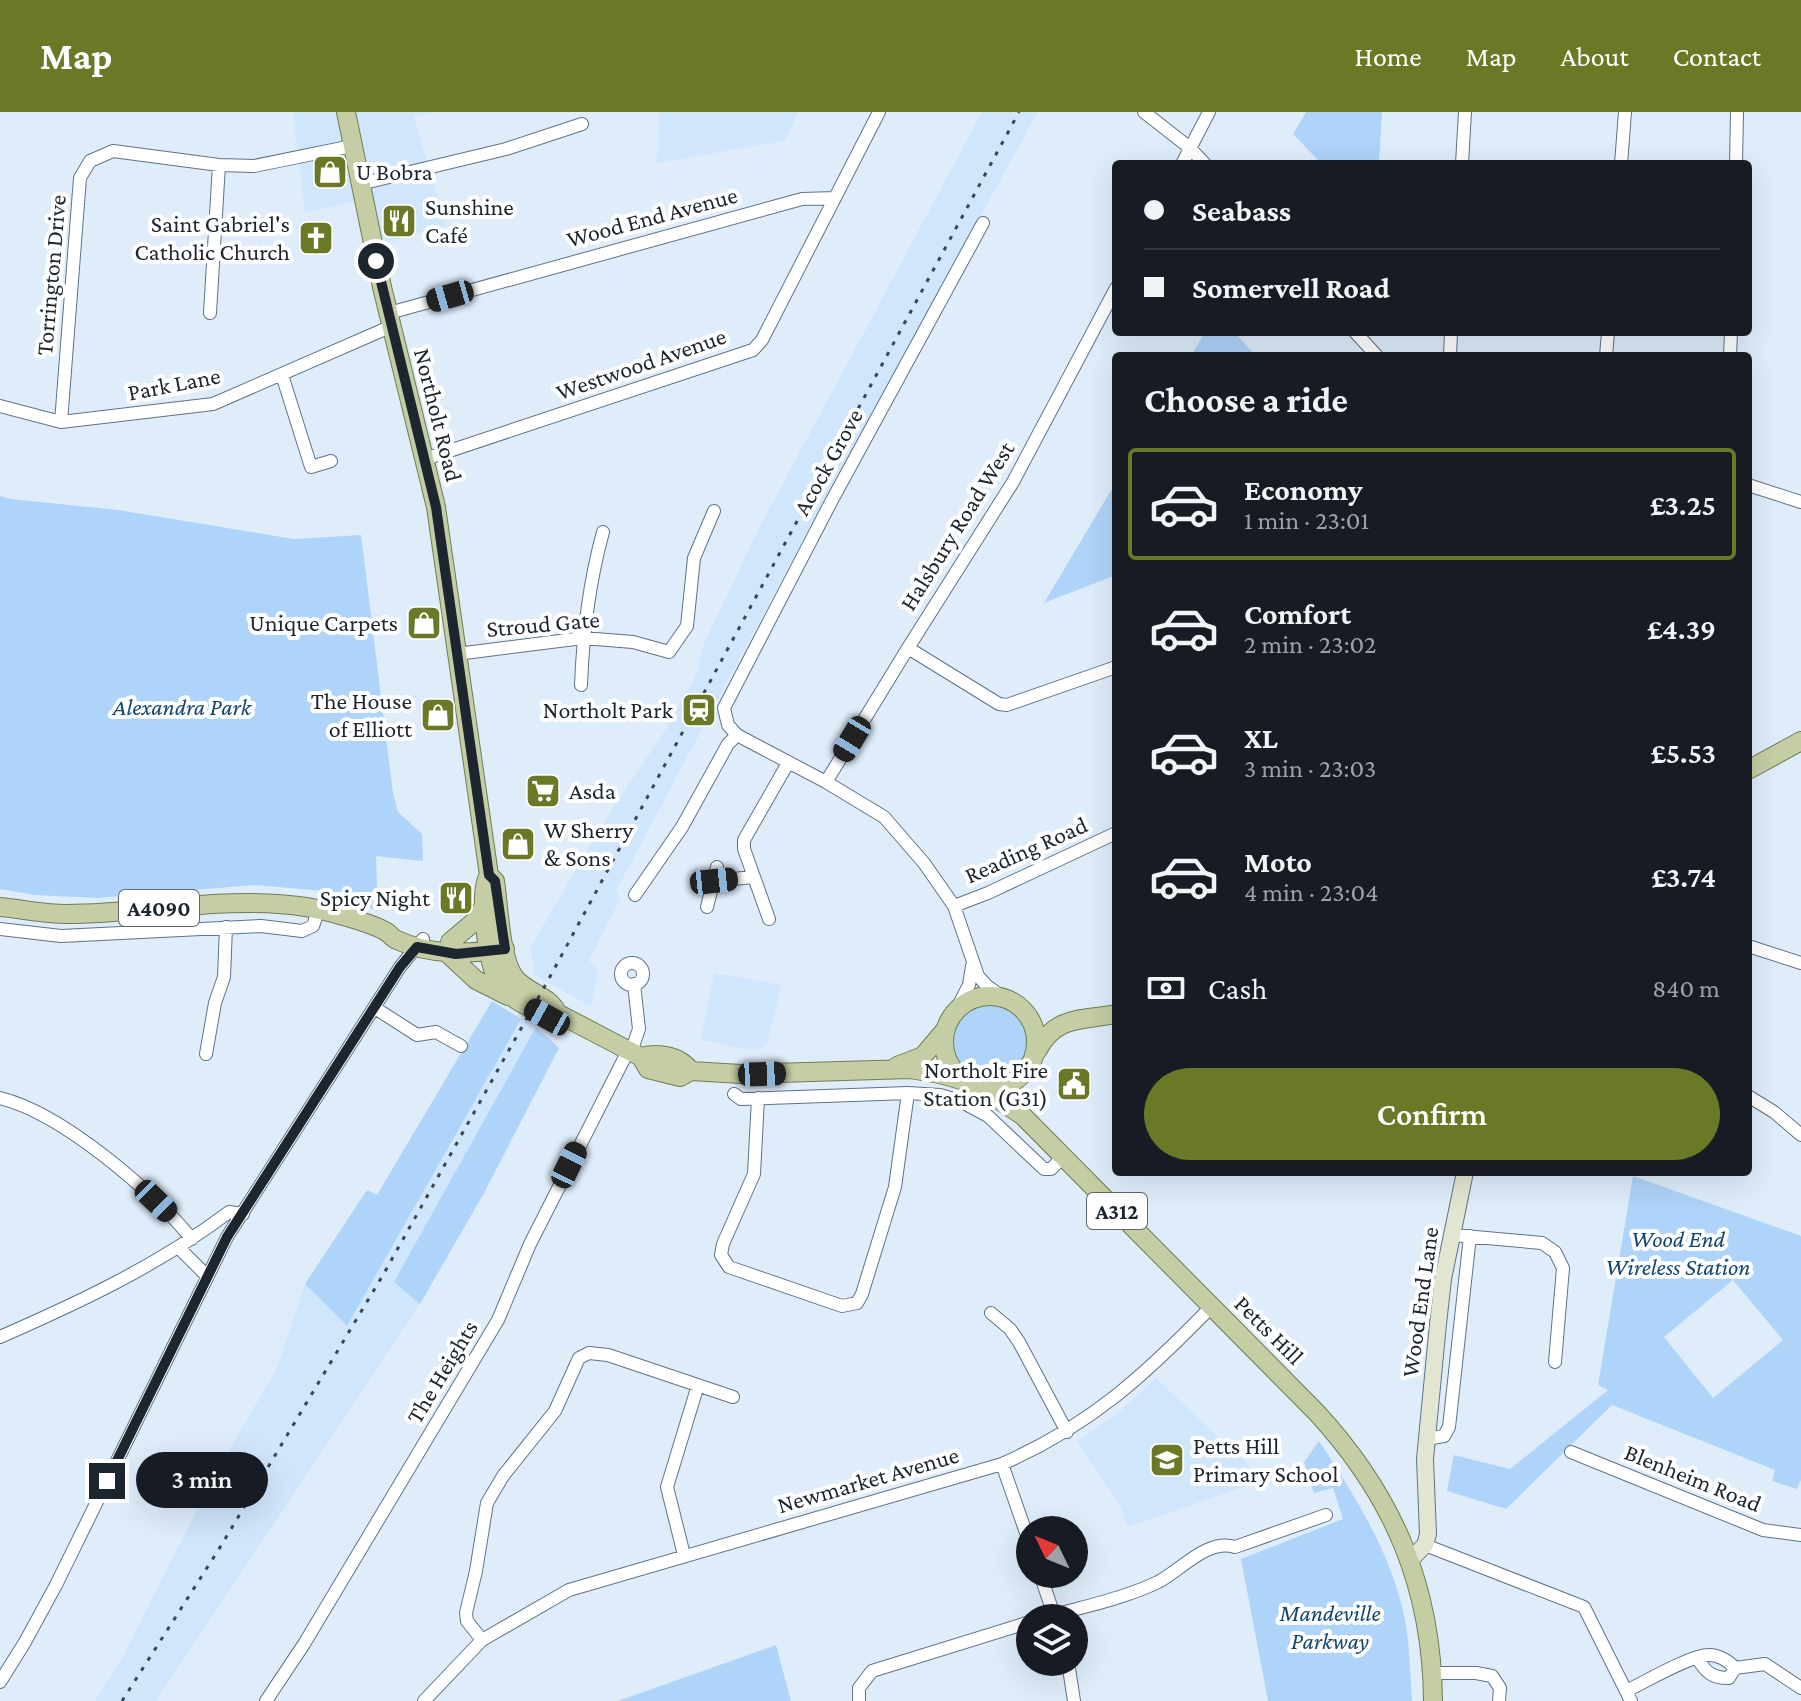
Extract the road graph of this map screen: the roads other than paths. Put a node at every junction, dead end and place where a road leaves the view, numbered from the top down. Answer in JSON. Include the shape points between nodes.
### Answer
{"nodes":[{"id":1,"x":346,"y":112,"type":"edge"},
{"id":2,"x":879,"y":112,"type":"edge"},
{"id":3,"x":1144,"y":112,"type":"edge"},
{"id":4,"x":1209,"y":112,"type":"edge"},
{"id":5,"x":1465,"y":112,"type":"edge"},
{"id":6,"x":1625,"y":112,"type":"edge"},
{"id":7,"x":1737,"y":112,"type":"edge"},
{"id":8,"x":582,"y":124,"type":"dead end"},
{"id":9,"x":352,"y":146,"type":"junction"},
{"id":10,"x":1190,"y":148,"type":"junction"},
{"id":11,"x":1184,"y":160,"type":"edge"},
{"id":12,"x":1201,"y":160,"type":"edge"},
{"id":13,"x":1462,"y":160,"type":"edge"},
{"id":14,"x":1621,"y":160,"type":"edge"},
{"id":15,"x":1736,"y":160,"type":"edge"},
{"id":16,"x":219,"y":165,"type":"junction"},
{"id":17,"x":360,"y":184,"type":"junction"},
{"id":18,"x":835,"y":198,"type":"junction"},
{"id":19,"x":983,"y":223,"type":"dead end"},
{"id":20,"x":1112,"y":296,"type":"edge"},
{"id":21,"x":210,"y":313,"type":"dead end"},
{"id":22,"x":390,"y":319,"type":"junction"},
{"id":23,"x":1359,"y":336,"type":"edge"},
{"id":24,"x":1373,"y":352,"type":"edge"},
{"id":25,"x":282,"y":375,"type":"junction"},
{"id":26,"x":0,"y":406,"type":"edge"},
{"id":27,"x":61,"y":422,"type":"junction"},
{"id":28,"x":425,"y":459,"type":"junction"},
{"id":29,"x":331,"y":461,"type":"dead end"},
{"id":30,"x":1752,"y":486,"type":"edge"},
{"id":31,"x":1801,"y":502,"type":"edge"},
{"id":32,"x":714,"y":511,"type":"dead end"},
{"id":33,"x":603,"y":532,"type":"dead end"},
{"id":34,"x":583,"y":638,"type":"junction"},
{"id":35,"x":908,"y":648,"type":"junction"},
{"id":36,"x":457,"y":654,"type":"junction"},
{"id":37,"x":1112,"y":668,"type":"edge"},
{"id":38,"x":581,"y":685,"type":"dead end"},
{"id":39,"x":732,"y":730,"type":"junction"},
{"id":40,"x":1801,"y":741,"type":"edge"},
{"id":41,"x":788,"y":763,"type":"junction"},
{"id":42,"x":1752,"y":768,"type":"edge"},
{"id":43,"x":826,"y":782,"type":"junction"},
{"id":44,"x":1112,"y":835,"type":"edge"},
{"id":45,"x":489,"y":875,"type":"junction"},
{"id":46,"x":753,"y":877,"type":"junction"},
{"id":47,"x":635,"y":895,"type":"dead end"},
{"id":48,"x":485,"y":904,"type":"junction"},
{"id":49,"x":954,"y":906,"type":"junction"},
{"id":50,"x":0,"y":907,"type":"edge"},
{"id":51,"x":707,"y":907,"type":"dead end"},
{"id":52,"x":318,"y":911,"type":"junction"},
{"id":53,"x":769,"y":919,"type":"dead end"},
{"id":54,"x":226,"y":927,"type":"junction"},
{"id":55,"x":0,"y":929,"type":"edge"},
{"id":56,"x":408,"y":940,"type":"junction"},
{"id":57,"x":497,"y":945,"type":"junction"},
{"id":58,"x":448,"y":947,"type":"junction"},
{"id":59,"x":1752,"y":947,"type":"edge"},
{"id":60,"x":971,"y":959,"type":"junction"},
{"id":61,"x":1800,"y":960,"type":"edge"},
{"id":62,"x":634,"y":984,"type":"dead end"},
{"id":63,"x":514,"y":999,"type":"junction"},
{"id":64,"x":1008,"y":1000,"type":"junction"},
{"id":65,"x":375,"y":1008,"type":"junction"},
{"id":66,"x":557,"y":1013,"type":"junction"},
{"id":67,"x":1112,"y":1015,"type":"edge"},
{"id":68,"x":950,"y":1020,"type":"junction"},
{"id":69,"x":1070,"y":1022,"type":"junction"},
{"id":70,"x":461,"y":1046,"type":"dead end"},
{"id":71,"x":633,"y":1053,"type":"junction"},
{"id":72,"x":206,"y":1054,"type":"dead end"},
{"id":73,"x":1030,"y":1064,"type":"junction"},
{"id":74,"x":881,"y":1069,"type":"junction"},
{"id":75,"x":973,"y":1084,"type":"junction"},
{"id":76,"x":908,"y":1093,"type":"junction"},
{"id":77,"x":734,"y":1094,"type":"dead end"},
{"id":78,"x":0,"y":1098,"type":"edge"},
{"id":79,"x":758,"y":1098,"type":"junction"},
{"id":80,"x":1752,"y":1098,"type":"edge"},
{"id":81,"x":1023,"y":1116,"type":"junction"},
{"id":82,"x":1801,"y":1135,"type":"edge"},
{"id":83,"x":1063,"y":1157,"type":"junction"},
{"id":84,"x":1465,"y":1176,"type":"edge"},
{"id":85,"x":243,"y":1214,"type":"junction"},
{"id":86,"x":1461,"y":1235,"type":"junction"},
{"id":87,"x":192,"y":1239,"type":"junction"},
{"id":88,"x":179,"y":1248,"type":"junction"},
{"id":89,"x":207,"y":1276,"type":"junction"},
{"id":90,"x":1212,"y":1306,"type":"junction"},
{"id":91,"x":991,"y":1313,"type":"dead end"},
{"id":92,"x":0,"y":1337,"type":"edge"},
{"id":93,"x":1555,"y":1362,"type":"dead end"},
{"id":94,"x":698,"y":1385,"type":"junction"},
{"id":95,"x":733,"y":1397,"type":"dead end"},
{"id":96,"x":1067,"y":1432,"type":"junction"},
{"id":97,"x":1571,"y":1452,"type":"dead end"},
{"id":98,"x":1002,"y":1464,"type":"junction"},
{"id":99,"x":1326,"y":1515,"type":"dead end"},
{"id":100,"x":1020,"y":1516,"type":"edge"},
{"id":101,"x":1801,"y":1535,"type":"edge"},
{"id":102,"x":1425,"y":1545,"type":"junction"},
{"id":103,"x":684,"y":1555,"type":"junction"},
{"id":104,"x":1410,"y":1560,"type":"junction"},
{"id":105,"x":1088,"y":1605,"type":"edge"},
{"id":106,"x":1016,"y":1626,"type":"edge"},
{"id":107,"x":482,"y":1640,"type":"junction"},
{"id":108,"x":1697,"y":1658,"type":"junction"},
{"id":109,"x":1735,"y":1668,"type":"junction"},
{"id":110,"x":1432,"y":1673,"type":"junction"},
{"id":111,"x":1070,"y":1676,"type":"edge"},
{"id":112,"x":0,"y":1682,"type":"edge"},
{"id":113,"x":1801,"y":1688,"type":"edge"},
{"id":114,"x":1629,"y":1696,"type":"edge"},
{"id":115,"x":266,"y":1701,"type":"edge"},
{"id":116,"x":424,"y":1701,"type":"edge"},
{"id":117,"x":859,"y":1701,"type":"edge"},
{"id":118,"x":1074,"y":1701,"type":"edge"},
{"id":119,"x":1433,"y":1701,"type":"edge"},
{"id":120,"x":1499,"y":1701,"type":"edge"}],
"edges":[{"from":1,"to":9,"type":"main road","name":"Northolt Road","number":"A312"},
{"from":2,"to":18,"type":"street"},
{"from":3,"to":10,"type":"street"},
{"from":4,"to":10,"type":"street"},
{"from":5,"to":13,"type":"street"},
{"from":6,"to":14,"type":"street"},
{"from":7,"to":15,"type":"street"},
{"from":8,"to":17,"type":"street","via":[[506,149]]},
{"from":9,"to":16,"type":"street","name":"Torrington Drive","via":[[254,166]]},
{"from":9,"to":17,"type":"main road","name":"Northolt Road","number":"A312"},
{"from":10,"to":11,"type":"street"},
{"from":10,"to":12,"type":"street"},
{"from":16,"to":21,"type":"street"},
{"from":16,"to":27,"type":"street","name":"Torrington Drive","via":[[113,151],[90,161],[80,178]]},
{"from":17,"to":22,"type":"main road","name":"Northolt Road","number":"A312"},
{"from":18,"to":22,"type":"street","name":"Wood End Avenue","via":[[802,199]]},
{"from":18,"to":28,"type":"street","name":"Westwood Avenue","via":[[753,350]]},
{"from":19,"to":39,"type":"street","name":"Acock Grove","via":[[730,694],[724,708]]},
{"from":20,"to":35,"type":"street","name":"Halsbury Road West","via":[[1013,482]]},
{"from":22,"to":25,"type":"street","name":"Park Lane"},
{"from":22,"to":28,"type":"main road","name":"Northolt Road","number":"A312"},
{"from":23,"to":24,"type":"street"},
{"from":25,"to":27,"type":"street","name":"Park Lane","via":[[213,404]]},
{"from":25,"to":29,"type":"street","via":[[311,467]]},
{"from":26,"to":27,"type":"street","name":"Park Lane"},
{"from":28,"to":36,"type":"main road","name":"Northolt Road","number":"A312"},
{"from":30,"to":31,"type":"street"},
{"from":32,"to":34,"type":"street","name":"Stroud Gate","via":[[694,558],[687,626],[669,652],[633,642]]},
{"from":33,"to":34,"type":"street"},
{"from":34,"to":36,"type":"street","name":"Stroud Gate"},
{"from":34,"to":38,"type":"street"},
{"from":35,"to":37,"type":"street","via":[[1007,705]]},
{"from":35,"to":43,"type":"street","name":"Halsbury Road West"},
{"from":36,"to":45,"type":"main road","name":"Northolt Road","number":"A312"},
{"from":39,"to":41,"type":"street"},
{"from":39,"to":47,"type":"street","via":[[682,827]]},
{"from":40,"to":42,"type":"main road"},
{"from":41,"to":43,"type":"street"},
{"from":41,"to":46,"type":"street","via":[[744,840]]},
{"from":43,"to":49,"type":"street","via":[[884,817]]},
{"from":44,"to":49,"type":"street","name":"Reading Road"},
{"from":45,"to":48,"type":"main road","name":"Northolt Road","number":"A312"},
{"from":45,"to":57,"type":"main road","name":"Northolt Road","number":"A312","via":[[495,881]]},
{"from":46,"to":51,"type":"street","via":[[716,874]]},
{"from":46,"to":53,"type":"street"},
{"from":48,"to":57,"type":"main road","name":"Northolt Road","number":"A312"},
{"from":48,"to":58,"type":"main road"},
{"from":49,"to":60,"type":"street"},
{"from":50,"to":52,"type":"main road","number":"A4090","via":[[65,914],[232,903]]},
{"from":52,"to":54,"type":"street","via":[[308,930]]},
{"from":52,"to":56,"type":"main road","number":"A4090"},
{"from":54,"to":55,"type":"street","via":[[61,936]]},
{"from":54,"to":72,"type":"street","via":[[224,977]]},
{"from":56,"to":58,"type":"main road","number":"A4090"},
{"from":56,"to":65,"type":"street","via":[[400,967]]},
{"from":57,"to":58,"type":"main road","number":"A4090"},
{"from":57,"to":63,"type":"main road","name":"Northolt Road","number":"A312","via":[[497,980]]},
{"from":57,"to":66,"type":"main road","name":"Northolt Road","number":"A312","via":[[515,978],[554,1005]]},
{"from":58,"to":63,"type":"main road","via":[[476,980]]},
{"from":59,"to":61,"type":"street"},
{"from":60,"to":64,"type":"street","via":[[982,982]]},
{"from":60,"to":68,"type":"street","via":[[971,979]]},
{"from":62,"to":71,"type":"street","name":"The Heights","via":[[639,1029]]},
{"from":63,"to":66,"type":"main road","number":"A312","via":[[547,1017]]},
{"from":64,"to":68,"type":"main road","via":[[976,998]]},
{"from":64,"to":69,"type":"main road","via":[[1046,1019]]},
{"from":64,"to":73,"type":"main road","via":[[1031,1021],[1036,1039]]},
{"from":65,"to":70,"type":"street","via":[[417,1035],[436,1032]]},
{"from":65,"to":85,"type":"street"},
{"from":66,"to":71,"type":"main road","name":"Petts Hill","number":"A312"},
{"from":67,"to":69,"type":"main road"},
{"from":68,"to":74,"type":"main road","name":"Petts Hill","number":"A312","via":[[923,1056]]},
{"from":68,"to":75,"type":"main road","via":[[946,1054],[954,1071]]},
{"from":69,"to":73,"type":"main road","via":[[1049,1031]]},
{"from":71,"to":74,"type":"main road","name":"Petts Hill","number":"A312","via":[[648,1069],[680,1077],[691,1071]]},
{"from":71,"to":115,"type":"street","name":"The Heights","via":[[530,1244],[498,1320]]},
{"from":73,"to":75,"type":"main road","via":[[1019,1078],[999,1087]]},
{"from":73,"to":81,"type":"main road","via":[[1016,1096]]},
{"from":74,"to":75,"type":"main road","name":"Petts Hill","number":"A312","via":[[929,1071]]},
{"from":75,"to":81,"type":"main road","name":"Petts Hill","number":"A312"},
{"from":76,"to":79,"type":"street"},
{"from":76,"to":79,"type":"street","via":[[895,1187],[862,1294],[857,1303],[842,1306],[729,1267],[721,1255],[754,1174]]},
{"from":76,"to":83,"type":"street","via":[[940,1095],[980,1111],[1046,1170]]},
{"from":77,"to":79,"type":"street","via":[[738,1099]]},
{"from":78,"to":87,"type":"street","via":[[44,1117],[97,1153],[156,1201]]},
{"from":80,"to":82,"type":"street"},
{"from":81,"to":83,"type":"main road","name":"Petts Hill","number":"A312"},
{"from":83,"to":90,"type":"main road","name":"Petts Hill","number":"A312"},
{"from":84,"to":86,"type":"street","name":"Wood End Lane"},
{"from":85,"to":87,"type":"street","via":[[229,1212]]},
{"from":85,"to":89,"type":"street"},
{"from":86,"to":93,"type":"street","via":[[1542,1243],[1555,1252],[1563,1268]]},
{"from":86,"to":102,"type":"street","name":"Wood End Lane","via":[[1443,1279],[1426,1439]]},
{"from":87,"to":88,"type":"street"},
{"from":88,"to":89,"type":"street"},
{"from":88,"to":92,"type":"street"},
{"from":89,"to":112,"type":"street","via":[[56,1585]]},
{"from":90,"to":96,"type":"street","name":"Newmarket Avenue","via":[[1119,1395]]},
{"from":90,"to":104,"type":"main road","name":"Petts Hill","number":"A312","via":[[1348,1448],[1392,1518]]},
{"from":91,"to":96,"type":"street","via":[[1019,1342]]},
{"from":94,"to":95,"type":"street"},
{"from":94,"to":103,"type":"street","via":[[667,1487]]},
{"from":94,"to":107,"type":"street","via":[[597,1352],[579,1358],[555,1411],[487,1503],[466,1613]]},
{"from":96,"to":98,"type":"street","name":"Newmarket Avenue"},
{"from":97,"to":101,"type":"street","name":"Blenheim Road","via":[[1763,1530]]},
{"from":98,"to":100,"type":"street"},
{"from":98,"to":103,"type":"street","name":"Newmarket Avenue"},
{"from":99,"to":105,"type":"street","via":[[1235,1547],[1224,1544],[1158,1582]]},
{"from":102,"to":104,"type":"street"},
{"from":102,"to":114,"type":"street","via":[[1584,1607]]},
{"from":103,"to":107,"type":"street","name":"Newmarket Avenue","via":[[569,1590]]},
{"from":104,"to":110,"type":"main road","number":"A312","via":[[1424,1610]]},
{"from":106,"to":117,"type":"street","via":[[872,1671],[859,1688]]},
{"from":107,"to":116,"type":"street","name":"Newmarket Avenue"},
{"from":108,"to":109,"type":"street","via":[[1708,1655],[1730,1661]]},
{"from":108,"to":109,"type":"street","via":[[1707,1674],[1719,1678],[1729,1678]]},
{"from":108,"to":114,"type":"street"},
{"from":109,"to":113,"type":"street","via":[[1765,1664]]},
{"from":110,"to":119,"type":"main road","number":"A312"},
{"from":110,"to":120,"type":"street","via":[[1492,1676],[1500,1688]]},
{"from":111,"to":118,"type":"street"}]}
